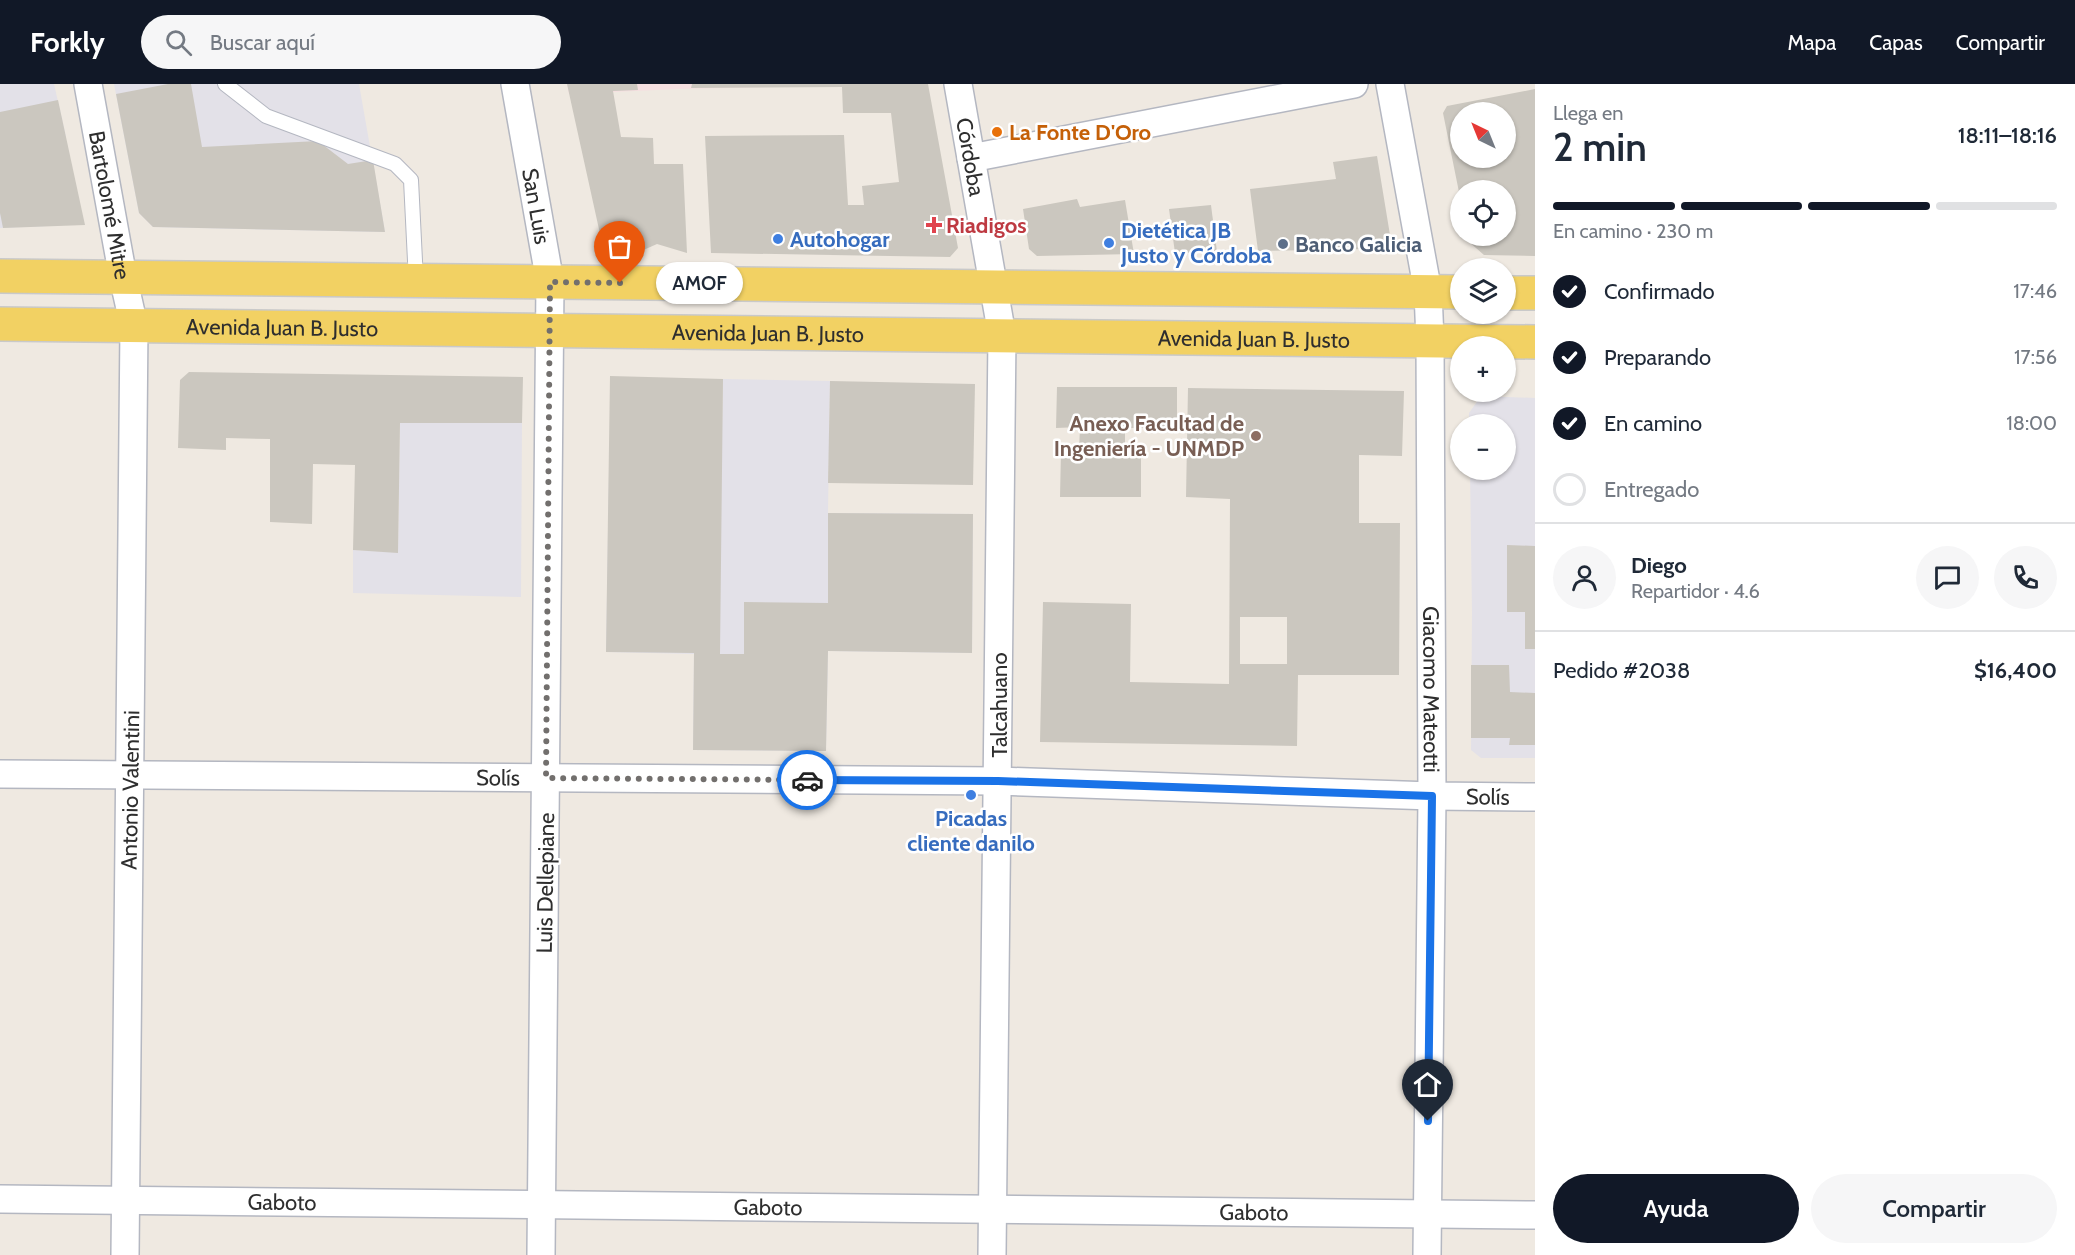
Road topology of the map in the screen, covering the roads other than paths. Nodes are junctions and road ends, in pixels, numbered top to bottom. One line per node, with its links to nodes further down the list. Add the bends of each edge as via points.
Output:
1 (225, 84): 10 (lane, via 266,116 395,164 411,180)
2 (515, 84): 11 (street, San Luis)
3 (958, 84): 7 (street, Córdoba)
4 (1354, 84): 7 (street)
5 (1390, 84): 13 (street, Giacomo Mateotti)
6 (92, 85): 9 (street, Bartolomé Mitre)
7 (971, 158): 12 (street, Córdoba)
8 (0, 276): 9 (main road)
9 (123, 277): 10 (main road); 18 (street, Bartolomé Mitre)
10 (416, 280): 11 (main road)
11 (550, 282): 12 (main road); 19 (street, San Luis)
12 (995, 287): 13 (main road); 20 (street, Córdoba)
13 (1428, 292): 14 (main road); 21 (street, Giacomo Mateotti)
14 (1450, 292)
15 (1516, 293): 16 (main road)
16 (1535, 293)
17 (0, 324): 18 (main road, Avenida Juan B. Justo)
18 (134, 326): 19 (main road, Avenida Juan B. Justo); 24 (street, Antonio Valentini)
19 (549, 330): 20 (main road, Avenida Juan B. Justo); 25 (street, Luis Dellepiane)
20 (1002, 335): 21 (main road, Avenida Juan B. Justo); 26 (street, Talcahuano)
21 (1430, 340): 22 (main road, Avenida Juan B. Justo); 27 (street, Giacomo Mateotti)
22 (1535, 342)
23 (0, 774): 24 (street, Solís)
24 (130, 775): 25 (street, Solís); 30 (street, Antonio Valentini)
25 (546, 778): 26 (street, Solís); 31 (street, Luis Dellepiane)
26 (998, 781): 27 (street, Solís); 32 (street, Talcahuano)
27 (1432, 796): 28 (street, Solís); 33 (street, Giacomo Mateotti)
28 (1535, 797)
29 (0, 1199): 30 (street, Gaboto)
30 (126, 1201): 31 (street, Gaboto); 35 (street, Antonio Valentini)
31 (541, 1205): 32 (street, Gaboto); 36 (street, Luis Dellepiane)
32 (993, 1210): 33 (street, Gaboto); 37 (street, Talcahuano)
33 (1428, 1214): 34 (street, Gaboto); 38 (street, Giacomo Mateotti)
34 (1535, 1215)
35 (125, 1255)
36 (541, 1255)
37 (992, 1255)
38 (1427, 1255)

